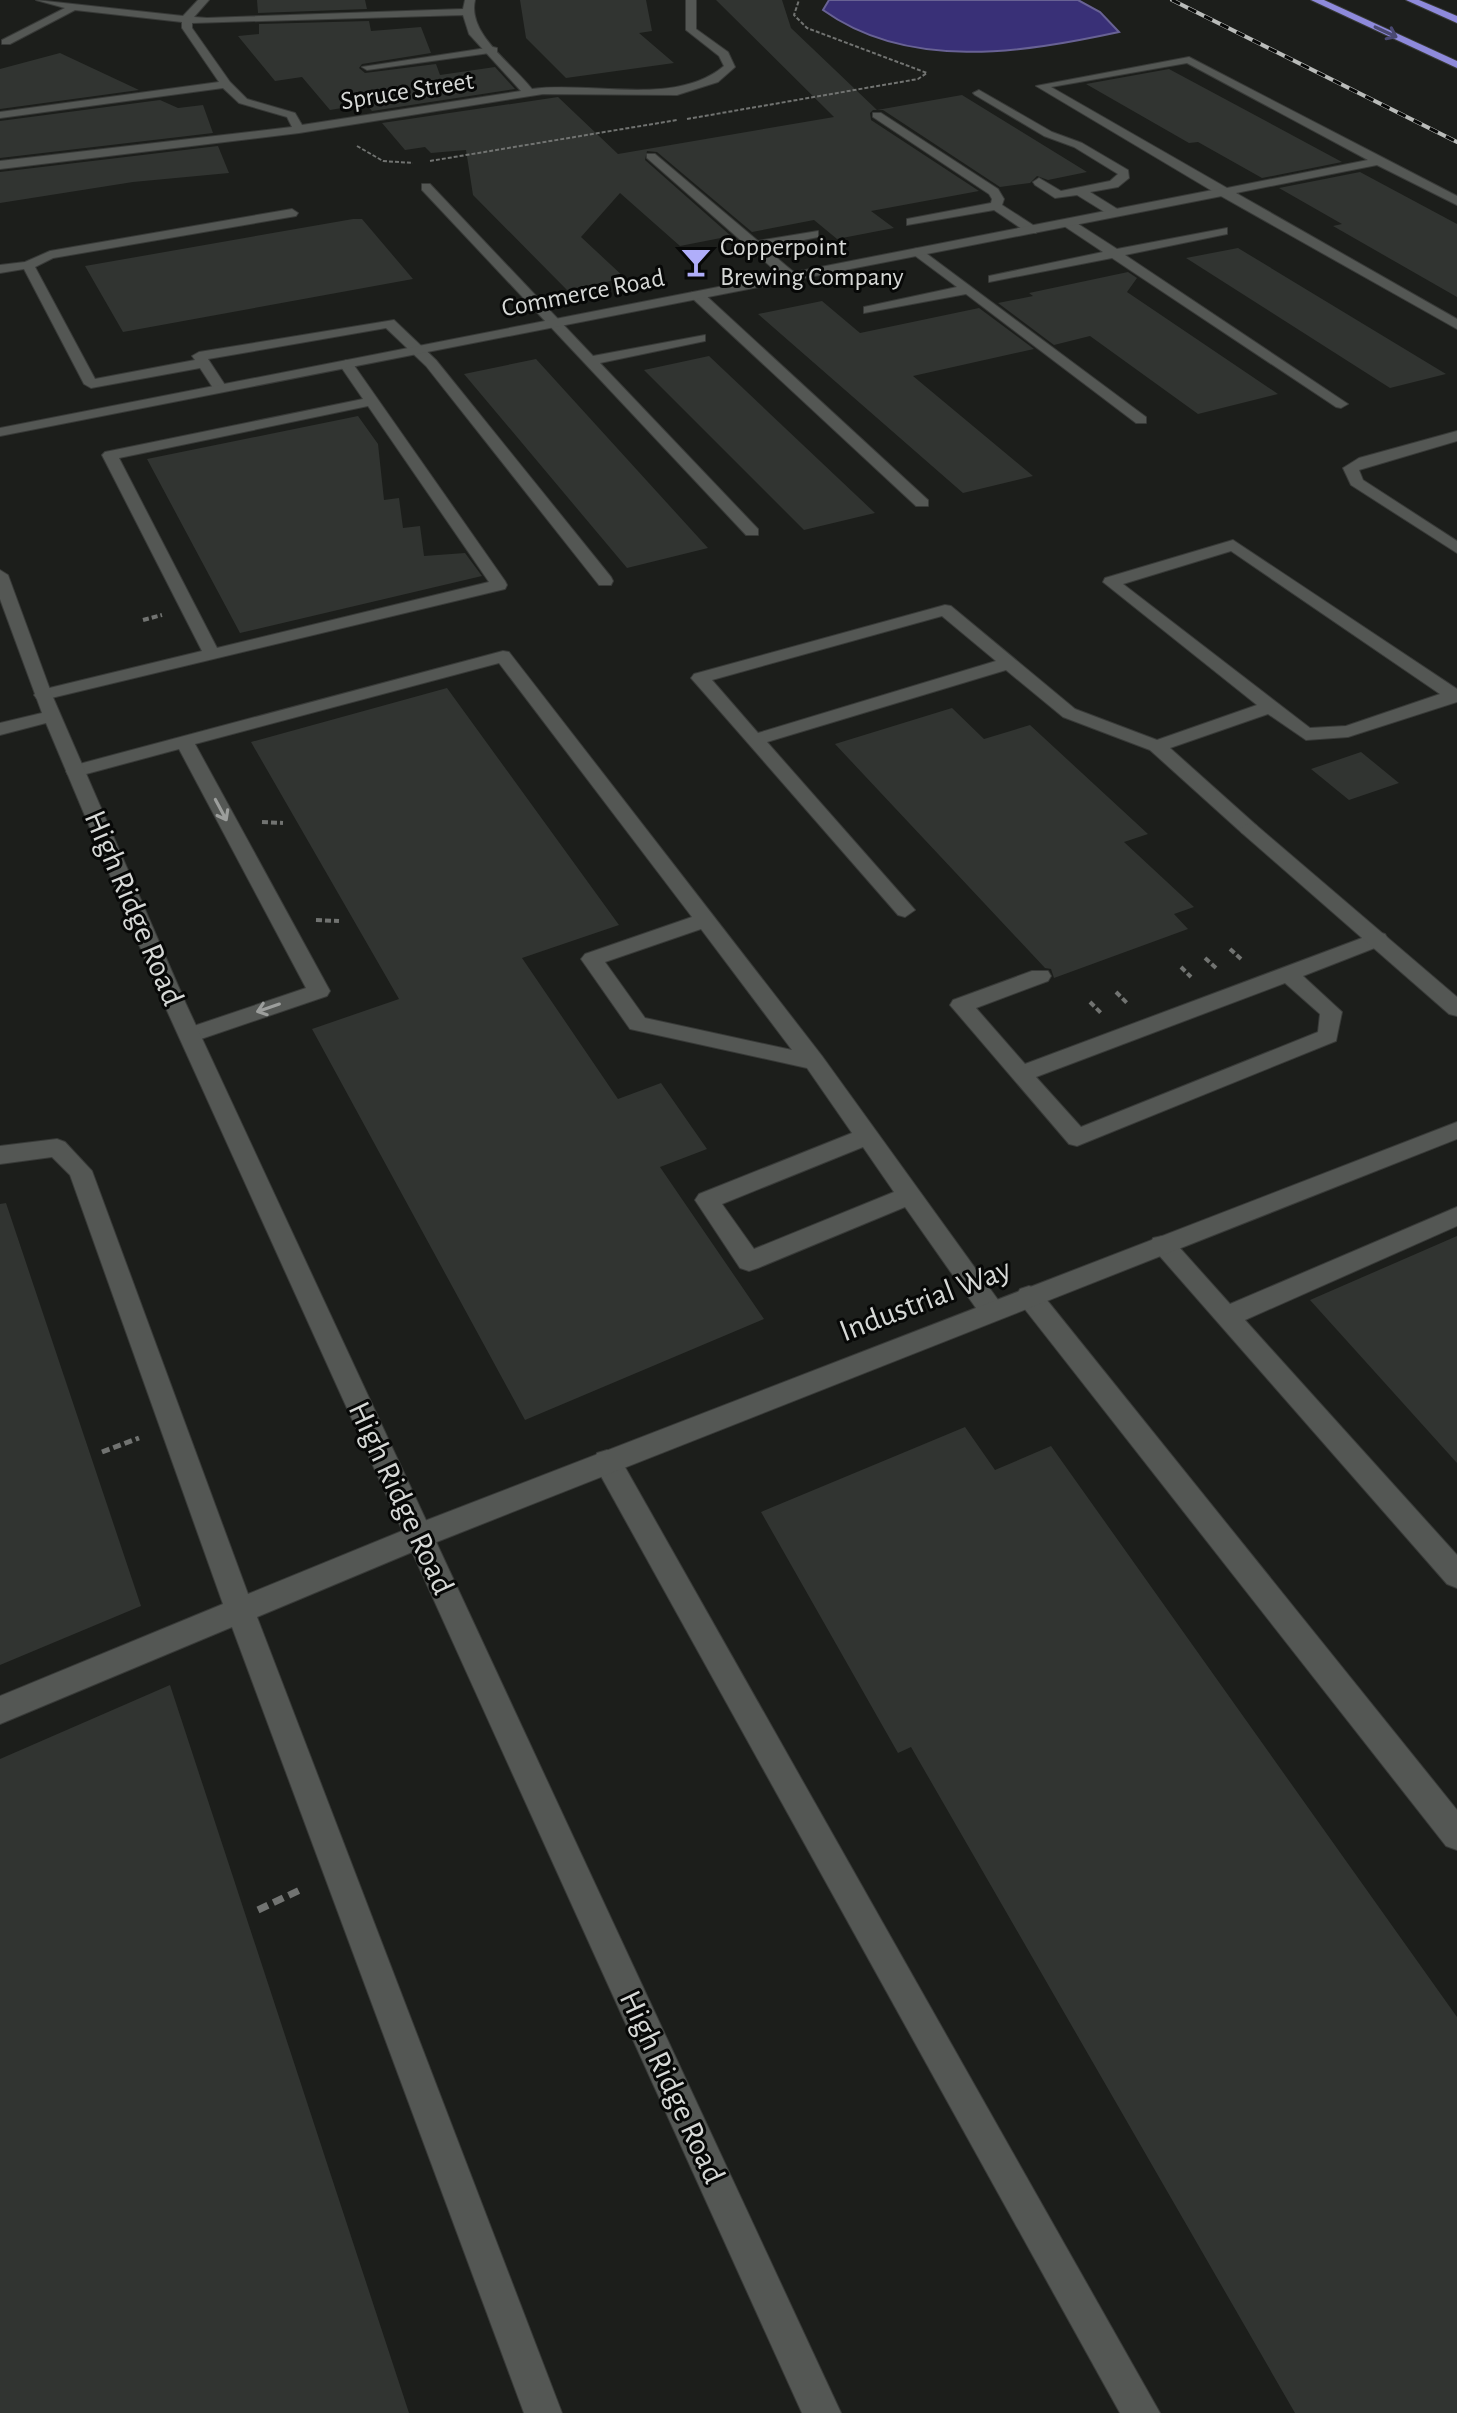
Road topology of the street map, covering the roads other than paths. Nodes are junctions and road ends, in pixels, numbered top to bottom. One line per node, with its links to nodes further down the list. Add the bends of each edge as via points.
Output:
1 (41, 0): 7 (street)
2 (204, 0): 9 (street)
3 (470, 0): 8 (street)
4 (691, 0): 16 (street, Spruce Street, via 691,30 724,54 730,67 719,80 657,93)
5 (1316, 0): 13 (highway, one-way to 13)
6 (1411, 0): 10 (highway)
7 (72, 8): 9 (street); 11 (street)
8 (467, 12): 9 (street, via 286,20); 12 (street, via 473,32)
9 (187, 18): 15 (street, via 187,28)
10 (1457, 20)
11 (6, 42)
12 (493, 50): 14 (street); 16 (street)
13 (1457, 65)
14 (367, 67)
15 (223, 80): 18 (street); 22 (street, via 243,101 291,115)
16 (528, 92): 22 (street, Spruce Street)
17 (979, 93): 28 (street, via 1124,173 1114,184)
18 (60, 102): 19 (street); 20 (street)
19 (0, 107)
20 (0, 115)
21 (877, 115): 31 (street, via 994,192)
22 (299, 130): 25 (street, Spruce Street)
23 (651, 156): 39 (street)
24 (1379, 161): 29 (street, Commerce Road); 29 (street, via 1189,60 1041,86); 30 (street)
25 (0, 165)
26 (1039, 182): 28 (street, via 1059,195)
27 (426, 187): 49 (street)
28 (1079, 191): 33 (street)
29 (1223, 192): 33 (street, Commerce Road); 50 (street)
30 (1457, 201)
31 (996, 206): 34 (street); 36 (street)
32 (292, 213): 42 (street, via 50,255)
33 (1115, 213): 35 (street, Commerce Road)
34 (911, 222)
35 (1068, 223): 36 (street, Commerce Road); 41 (street)
36 (1032, 230): 40 (street, Commerce Road)
37 (1223, 231): 41 (street)
38 (814, 234): 39 (street)
39 (754, 246): 44 (street)
40 (919, 252): 44 (street, Commerce Road); 46 (street)
41 (1114, 254): 45 (street); 58 (street)
42 (28, 265): 43 (street); 54 (street, via 91,384)
43 (0, 269)
44 (791, 277): 47 (street, Commerce Road)
45 (994, 279)
46 (969, 289): 48 (street); 59 (street)
47 (697, 295): 49 (street, Commerce Road); 62 (street)
48 (869, 310)
49 (552, 323): 52 (street, Commerce Road); 53 (street)
50 (1457, 325)
51 (700, 338): 53 (street)
52 (416, 350): 54 (street, via 389,323 199,356); 55 (street, Commerce Road); 66 (street)
53 (588, 361): 63 (street)
54 (204, 363): 56 (street)
55 (346, 364): 56 (street, Commerce Road); 57 (street)
56 (220, 388): 60 (street, Commerce Road)
57 (372, 401): 67 (street, via 110,455); 67 (street, via 499,585)
58 (1341, 404)
59 (1141, 420)
60 (0, 432)
61 (1457, 436): 64 (street, via 1351,468 1356,482)
62 (922, 503)
63 (752, 532)
64 (1457, 548)
65 (0, 575): 69 (street, High Ridge Road)
66 (605, 581)
67 (212, 654): 69 (street)
68 (1009, 663): 74 (street); 74 (street, via 945,610 700,678); 76 (street, via 1069,713)
69 (43, 695): 72 (street, High Ridge Road)
70 (1455, 696): 71 (street, via 1348,731 1306,734); 71 (street, via 1233,545 1111,582)
71 (1270, 707): 76 (street)
72 (52, 716): 73 (street); 77 (street, High Ridge Road)
73 (0, 729)
74 (754, 740): 78 (street)
75 (184, 741): 77 (street); 79 (street, via 503,656); 84 (street, one-way to 84, via 319,991)
76 (1157, 746): 80 (street)
77 (75, 771): 84 (street, High Ridge Road)
78 (905, 910)
79 (706, 920): 85 (street); 85 (street, via 592,959 638,1024)
80 (1378, 939): 81 (street); 83 (street)
81 (1288, 974): 86 (street); 86 (street, via 1331,1012 1328,1036 1077,1138)
82 (1040, 976): 86 (street, via 961,1005)
83 (1457, 1009)
84 (190, 1035): 97 (street, High Ridge Road)
85 (814, 1062): 88 (street)
86 (1021, 1074)
87 (1457, 1130): 92 (street, Industrial Way)
88 (868, 1136): 90 (street); 90 (street, via 707,1200 749,1261)
89 (0, 1155): 99 (street, via 57,1148 80,1171)
90 (910, 1195): 94 (street)
91 (1457, 1216): 95 (street)
92 (1162, 1245): 93 (street, Industrial Way); 95 (street)
93 (1029, 1296): 94 (street, Industrial Way); 101 (street)
94 (992, 1311): 96 (street, Industrial Way)
95 (1227, 1317): 98 (street)
96 (607, 1461): 97 (street, Industrial Way); 104 (street)
97 (419, 1536): 99 (street, Industrial Way); 103 (street, High Ridge Road)
98 (1457, 1575)
99 (240, 1609): 100 (street, Industrial Way); 102 (street)
100 (0, 1710)
101 (1457, 1835)
102 (543, 2413)
103 (822, 2413)
104 (1141, 2413)

